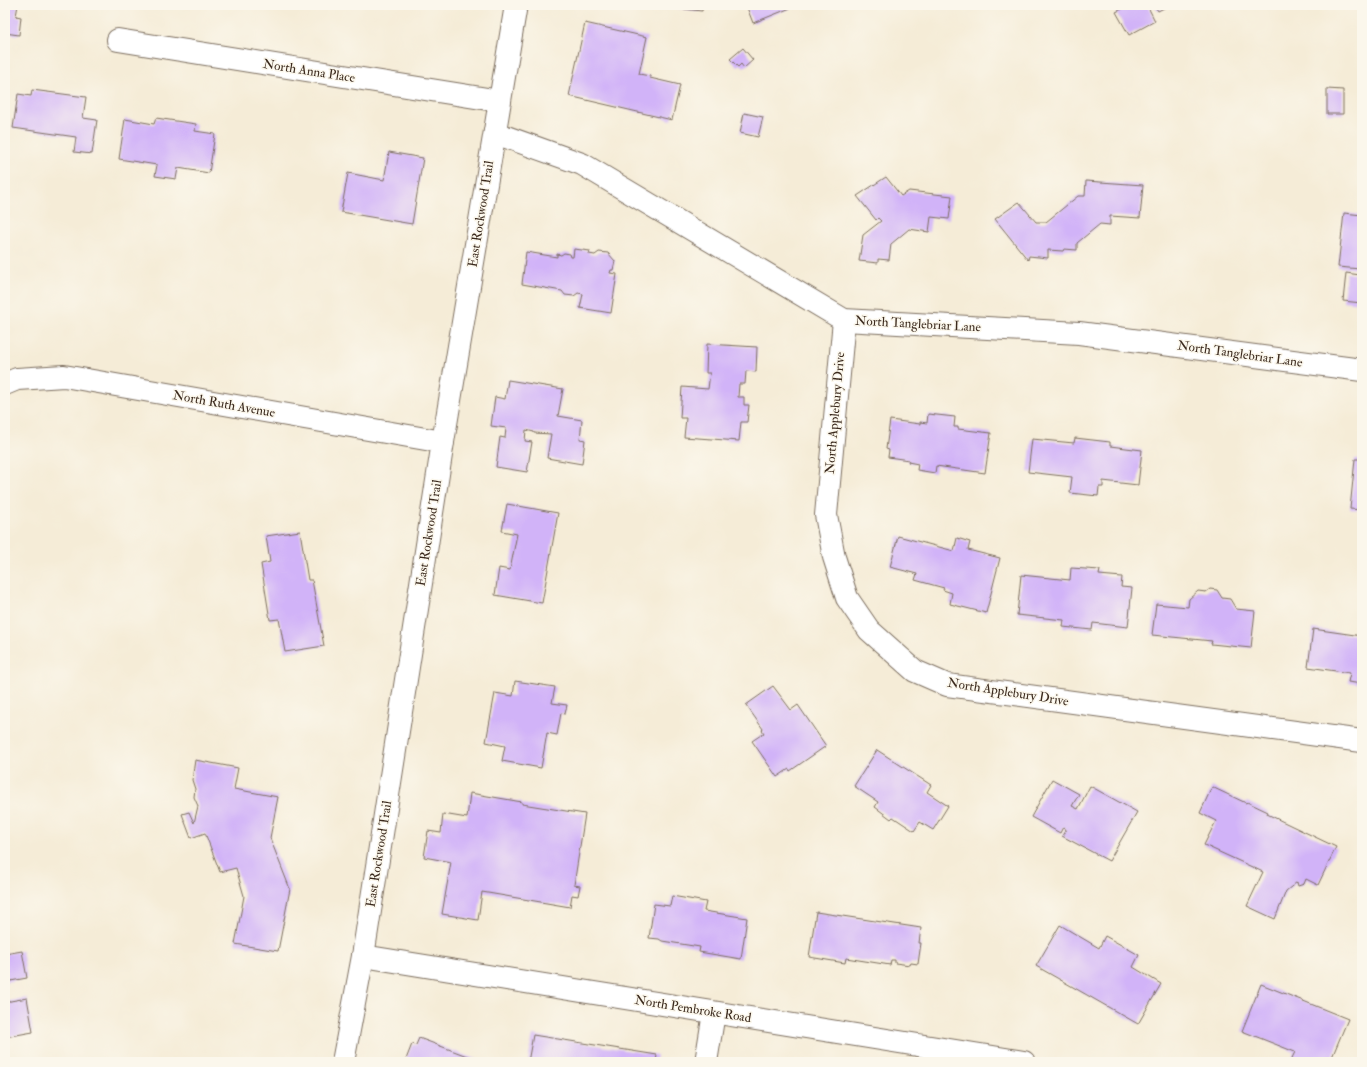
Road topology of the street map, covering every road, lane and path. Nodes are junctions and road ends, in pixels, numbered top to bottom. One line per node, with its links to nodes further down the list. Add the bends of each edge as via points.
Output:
1 (516, 5): 3 (street, East Rockwood Trail)
2 (118, 40): 3 (street, North Anna Place)
3 (500, 101): 4 (street, East Rockwood Trail)
4 (495, 133): 5 (street, North Tanglebriar Lane, via 582,164); 8 (street, East Rockwood Trail)
5 (844, 320): 6 (street, North Tanglebriar Lane, via 1079,333); 9 (street, North Applebury Drive, via 826,514 834,557 847,598 869,630 915,671 947,685)
6 (1362, 370)
7 (5, 384): 8 (street, North Ruth Avenue, via 17,379 64,376)
8 (443, 442): 10 (street, East Rockwood Trail)
9 (1362, 741)
10 (363, 956): 11 (street, North Pembroke Road); 12 (street, East Rockwood Trail)
11 (714, 1012): 13 (street); 14 (street, North Pembroke Road)
12 (343, 1062)
13 (706, 1062)
14 (1024, 1062)

